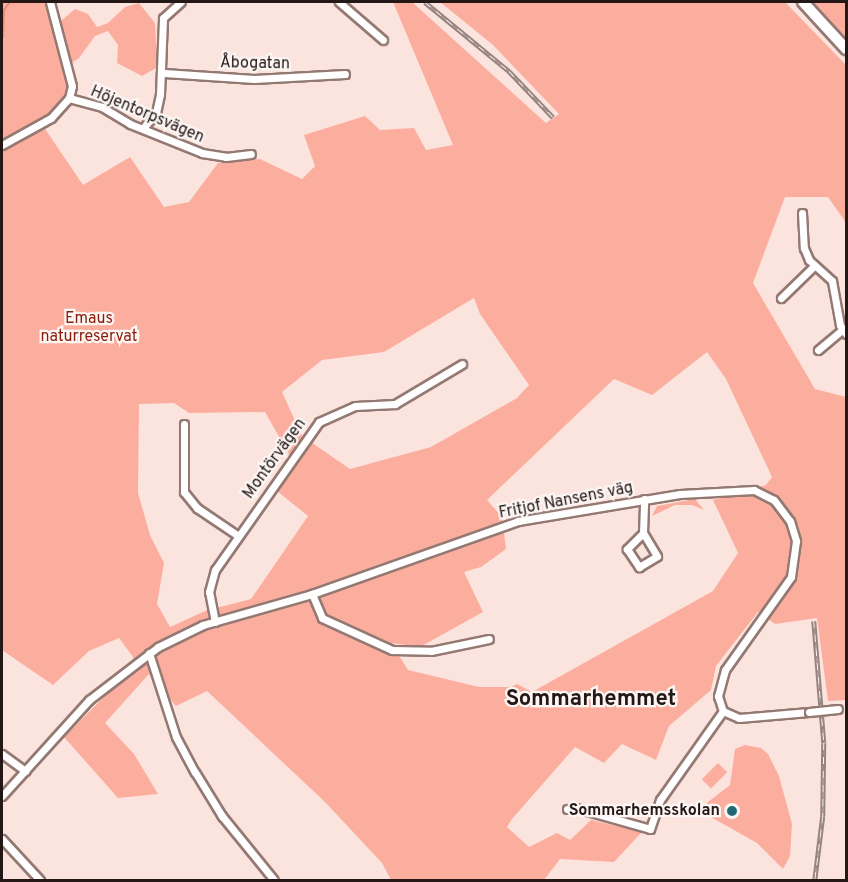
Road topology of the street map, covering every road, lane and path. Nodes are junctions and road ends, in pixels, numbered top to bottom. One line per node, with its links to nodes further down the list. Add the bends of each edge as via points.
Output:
1 (50, 2): 9 (street, via 72,86)
2 (181, 2): 7 (street, via 163,18)
3 (339, 2): 5 (street)
4 (803, 2): 6 (street)
5 (383, 40)
6 (846, 49)
7 (164, 73): 8 (street, Åbogatan, via 254,79); 10 (street, via 156,113)
8 (345, 74)
9 (69, 98): 10 (street, Höjentorpsvägen, via 102,107); 11 (street, via 51,118)
10 (143, 128): 12 (street, Höjentorpsvägen, via 202,153 226,157)
11 (2, 145)
12 (251, 154)
13 (802, 213): 14 (street, via 804,248)
14 (814, 265): 15 (street); 16 (street, via 832,281)
15 (781, 298)
16 (844, 332): 17 (street)
17 (818, 350)
18 (462, 364): 22 (street, Montörvägen, via 395,404 355,406 326,416)
19 (184, 424): 22 (street, via 184,492 196,508)
20 (644, 499): 21 (street); 23 (street, Fritjof Nansens väg, via 518,520); 28 (street, Fritjof Nansens väg, via 735,488 754,490 774,500 793,528 796,560 791,577 725,670 718,696)
21 (643, 533): 21 (street, via 627,549 639,567 657,555)
22 (237, 535): 24 (street, Montörvägen, via 215,570 209,592)
23 (312, 594): 24 (street, Fritjof Nansens väg); 25 (street, via 322,618 392,650 431,651)
24 (215, 622): 26 (street, Fritjof Nansens väg)
25 (489, 639)
26 (149, 653): 30 (street, Fritjof Nansens väg, via 89,700); 35 (street, via 176,736 195,772 222,816)
27 (842, 709): 28 (street, bridge, via 745,718)
28 (723, 711): 32 (street, via 660,800 650,829 576,808)
29 (2, 754): 30 (street)
30 (25, 771): 31 (street, Fritjof Nansens väg)
31 (2, 796)
32 (567, 809)
33 (2, 839): 34 (street)
34 (40, 880)
35 (274, 880)

